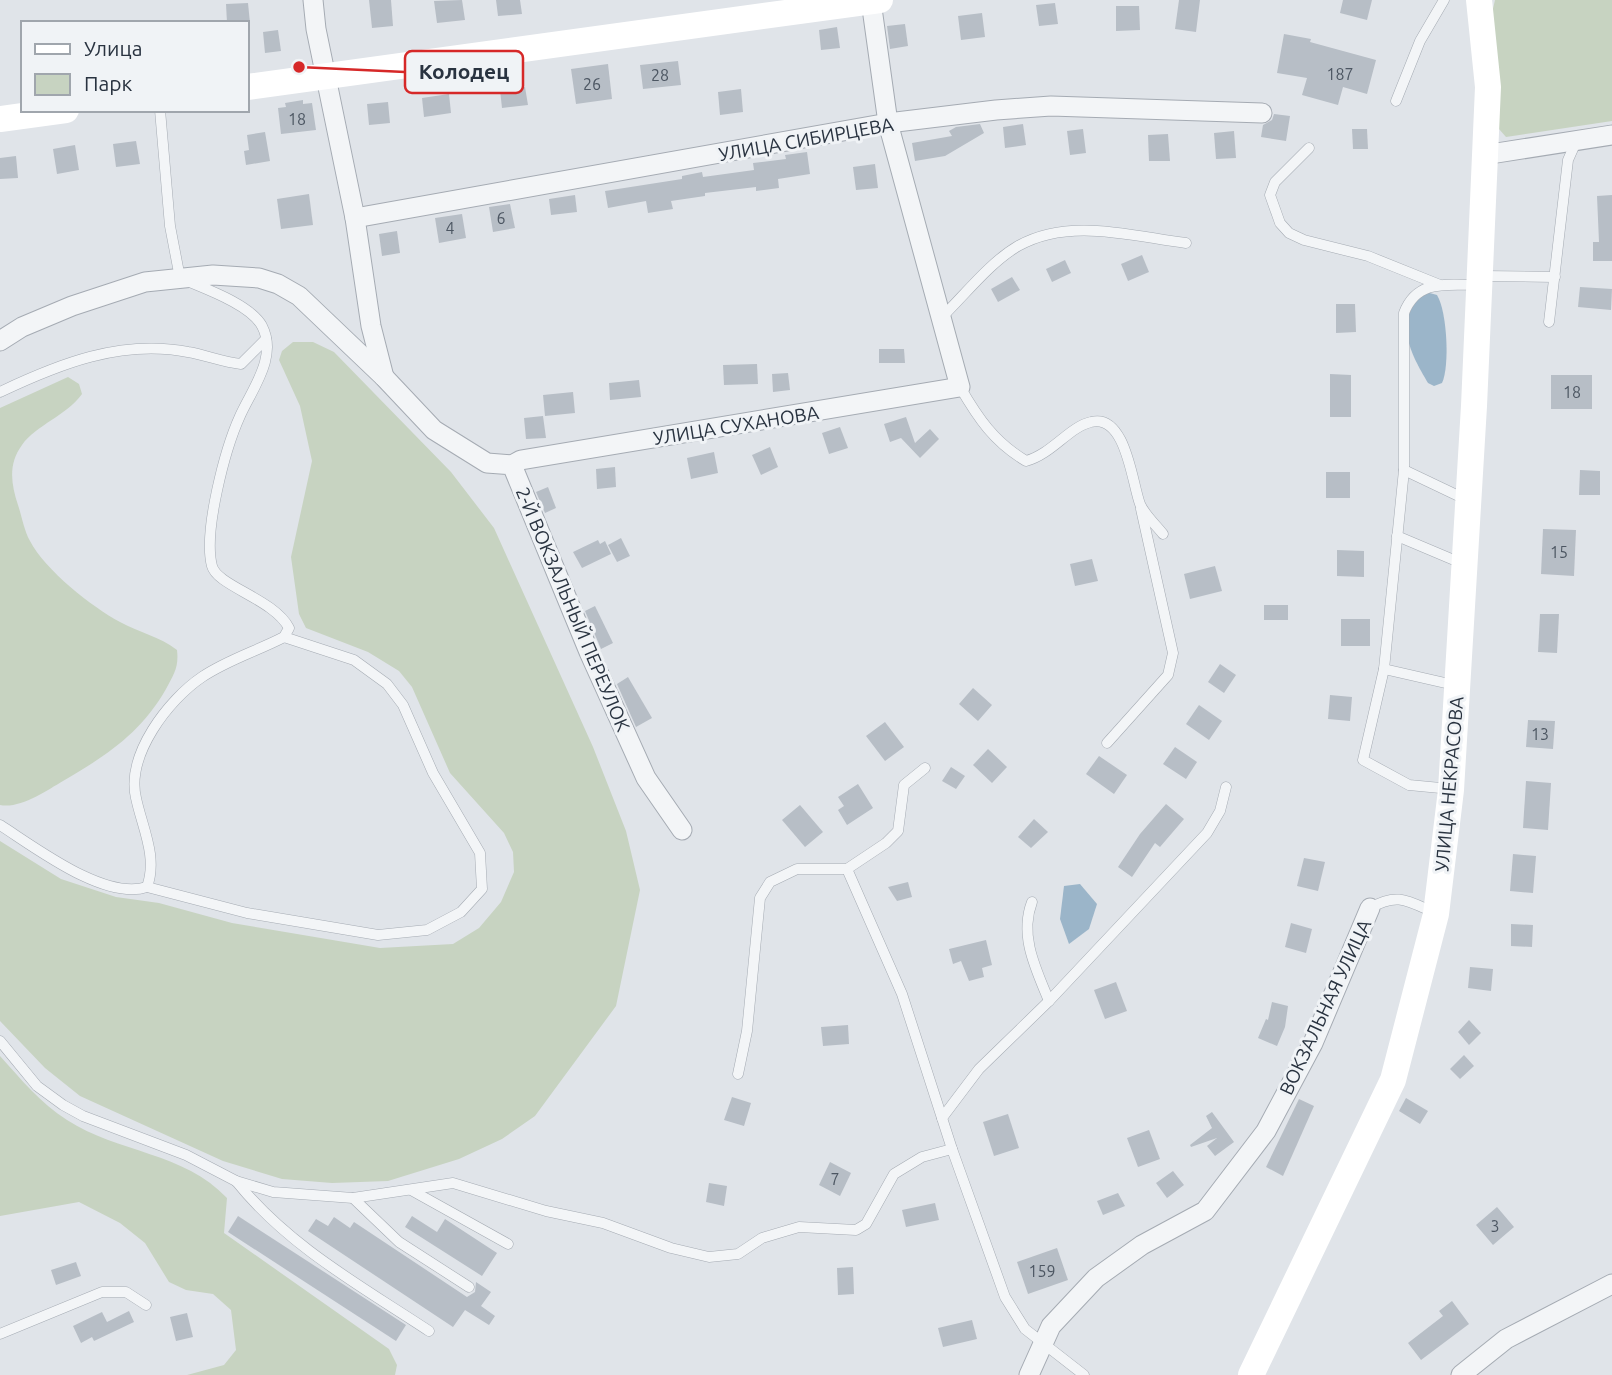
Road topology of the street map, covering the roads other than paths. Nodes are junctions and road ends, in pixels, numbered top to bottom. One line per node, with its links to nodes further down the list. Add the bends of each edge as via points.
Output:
1 (313, 0): 6 (street)
2 (871, 0): 3 (main road); 6 (main road); 13 (street)
3 (880, 0)
4 (1444, 0): 8 (lane, via 1420,41)
5 (1479, 0): 17 (main road, УЛИЦА НЕКРАСОВА, via 1488,64)
6 (325, 76): 7 (main road); 18 (street)
7 (248, 87)
8 (1396, 101)
9 (51, 112): 12 (main road)
10 (160, 112): 21 (lane, via 170,226)
11 (1262, 113): 13 (street, УЛИЦА СИБИРЦЕВА, via 1051,106)
12 (0, 119)
13 (888, 123): 18 (street, УЛИЦА СИБИРЦЕВА); 24 (street)
14 (1612, 135): 15 (street)
15 (1576, 142): 17 (street); 20 (lane, via 1568,160)
16 (1309, 148): 23 (lane, via 1275,182 1270,195 1280,223 1289,233 1368,256)
17 (1484, 155): 22 (main road, УЛИЦА НЕКРАСОВА)
18 (355, 218): 28 (street)
19 (1186, 243): 24 (lane, via 1083,230 1051,232 1002,258)
20 (1555, 277): 22 (lane); 25 (lane)
21 (180, 278): 26 (street, 2-Й ВОКЗАЛЬНЫЙ ПЕРЕУЛОК, via 112,291); 27 (lane, via 253,315); 28 (street, 2-Й ВОКЗАЛЬНЫЙ ПЕРЕУЛОК, via 240,275 278,284 299,296)
22 (1479, 281): 23 (lane); 33 (main road, УЛИЦА НЕКРАСОВА)
23 (1440, 285): 32 (lane, via 1415,293 1404,313)
24 (939, 320): 29 (street)
25 (1549, 322)
26 (3, 333)
27 (266, 338): 30 (lane, via 241,364 188,351 125,350 90,355); 38 (lane, via 266,358 222,469 209,550 213,570 226,582 284,619 289,628)
28 (383, 377): 31 (street, 2-Й ВОКЗАЛЬНЫЙ ПЕРЕУЛОК, via 434,430 457,446 487,463)
29 (960, 387): 31 (street, УЛИЦА СУХАНОВА); 34 (lane, via 985,429 1026,461 1040,457 1090,422 1103,421 1116,431 1133,471)
30 (0, 392)
31 (512, 465): 46 (street, 2-Й ВОКЗАЛЬНЫЙ ПЕРЕУЛОК, via 646,778)
32 (1404, 470): 33 (lane); 36 (lane)
33 (1469, 501): 37 (main road, УЛИЦА НЕКРАСОВА)
34 (1140, 505): 35 (lane); 41 (lane, via 1173,653 1168,675)
35 (1163, 534)
36 (1397, 536): 37 (lane); 39 (lane)
37 (1466, 565): 40 (main road, УЛИЦА НЕКРАСОВА)
38 (284, 637): 48 (lane, via 195,682 150,737 134,776 152,865); 48 (lane, via 354,660 387,684 403,705 433,773 480,853 482,889 461,912 427,930 378,935 247,914)
39 (1384, 669): 40 (lane); 44 (lane, via 1363,760 1409,785)
40 (1458, 686): 44 (main road, УЛИЦА НЕКРАСОВА)
41 (1107, 743)
42 (925, 768): 47 (lane, via 904,785 898,831)
43 (1226, 787): 52 (lane, via 1220,811 1207,833)
44 (1451, 790): 51 (main road, УЛИЦА НЕКРАСОВА)
45 (0, 825): 48 (lane, via 97,882 133,892)
46 (682, 830)
47 (847, 869): 54 (lane, via 797,869 770,882 760,898 747,1031); 55 (lane, via 902,994)
48 (147, 887)
49 (1032, 902): 52 (lane, via 1027,915 1031,957)
50 (1370, 908): 51 (lane, via 1386,899 1404,899); 66 (street, ВОКЗАЛЬНАЯ УЛИЦА, via 1313,1042 1266,1131 1205,1211 1142,1245 1096,1278 1051,1326)
51 (1436, 914): 70 (main road, УЛИЦА НЕКРАСОВА, via 1389,1090)
52 (1049, 1001): 55 (lane, via 979,1069)
53 (0, 1041): 57 (lane, via 37,1086 73,1110 171,1148)
54 (738, 1074)
55 (942, 1118): 56 (lane)
56 (952, 1149): 58 (lane, via 922,1157 894,1174 866,1224 856,1230 799,1227 762,1238 738,1254 709,1257 453,1183); 66 (lane, via 1005,1297 1024,1329)
57 (236, 1181): 59 (lane, via 273,1192); 64 (lane, via 295,1242)
58 (411, 1190): 59 (lane); 60 (lane)
59 (353, 1198): 62 (lane, via 399,1241)
60 (508, 1244)
61 (1612, 1284): 67 (street, via 1506,1339)
62 (469, 1287)
63 (146, 1305): 65 (lane, via 126,1292 102,1292)
64 (429, 1331)
65 (0, 1334)
66 (1044, 1345): 68 (street, ВОКЗАЛЬНАЯ УЛИЦА); 69 (lane)
67 (1465, 1374)
68 (1029, 1375)
69 (1084, 1375)
70 (1251, 1375)

